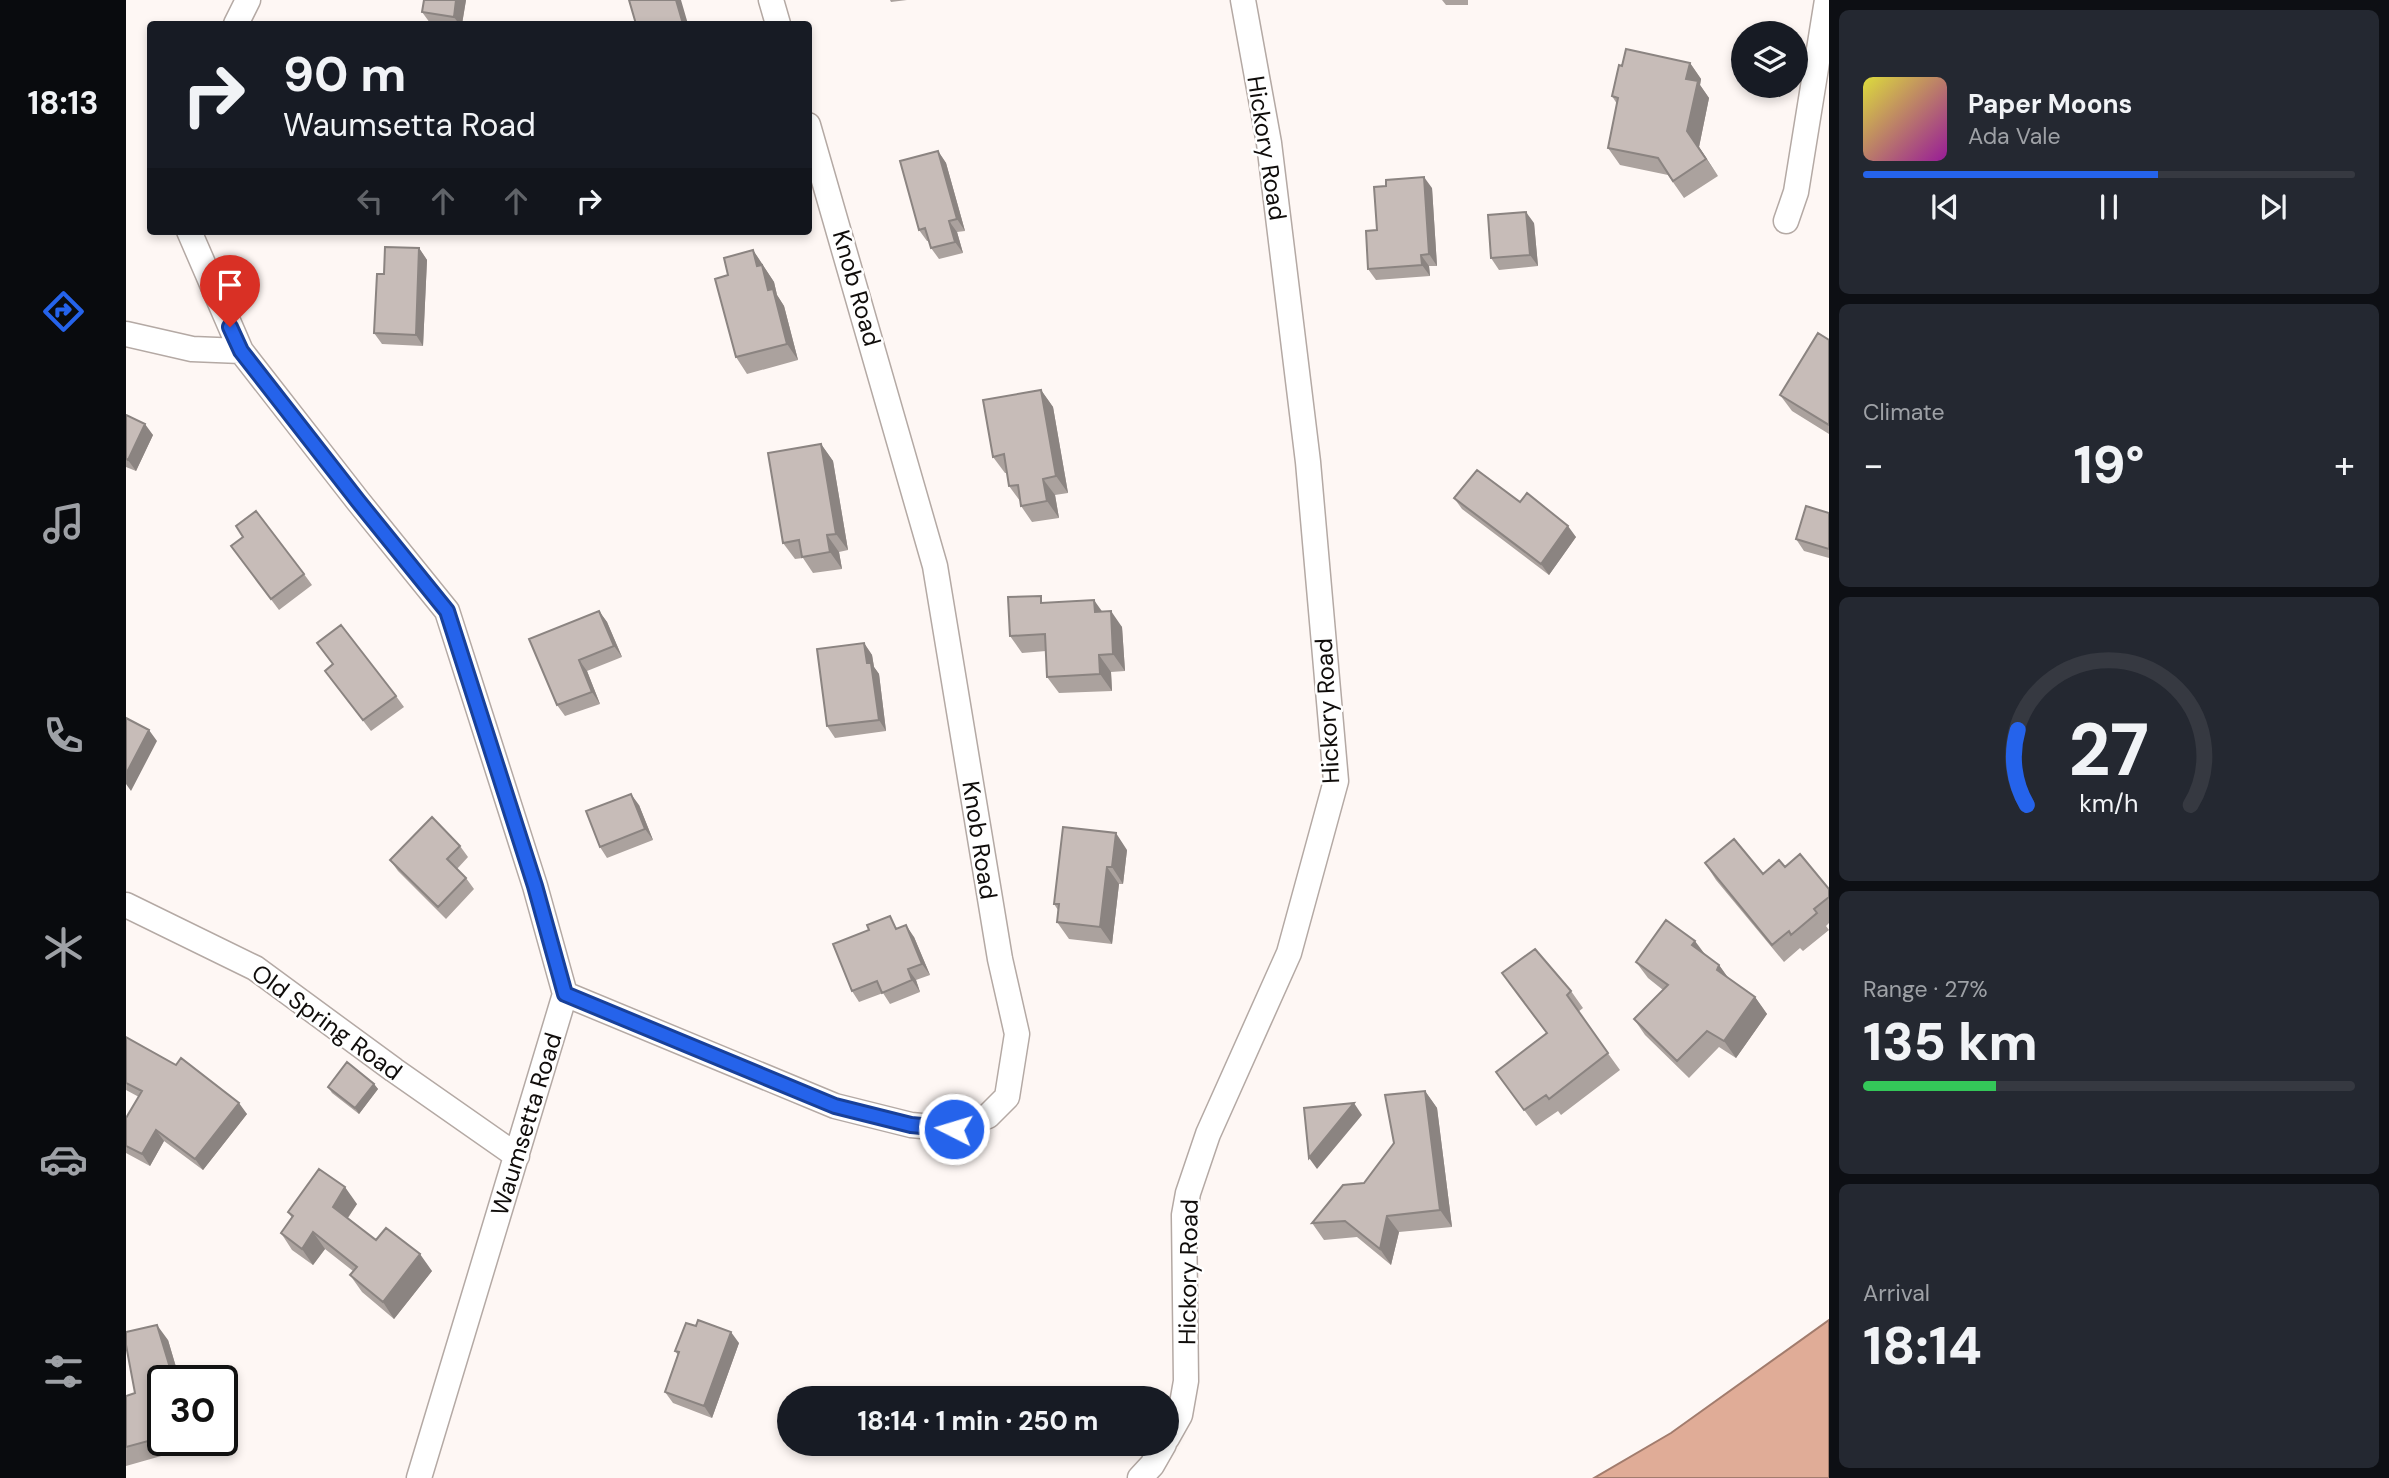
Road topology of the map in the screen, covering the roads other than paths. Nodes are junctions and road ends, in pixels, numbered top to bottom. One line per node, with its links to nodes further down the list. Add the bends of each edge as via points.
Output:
1 (248, 0): 5 (street)
2 (771, 0): 6 (street)
3 (1243, 0): 15 (street, Hickory Road, via 1269,143 1308,462 1336,782 1289,953 1208,1134 1188,1193 1184,1216 1186,1381)
4 (1827, 0): 8 (street, via 1796,192)
5 (238, 21)
6 (777, 21)
7 (812, 139): 13 (street, Knob Road, via 935,566 1000,959 1017,1034 1007,1097 988,1116 954,1129 911,1125 835,1106)
8 (1786, 221)
9 (191, 235): 11 (street)
10 (126, 334): 11 (street, via 192,349)
11 (241, 351): 13 (street, via 447,611)
12 (126, 905): 14 (street, Old Spring Road, via 254,968)
13 (565, 994): 14 (street, Waumsetta Road)
14 (517, 1156): 17 (street, Waumsetta Road)
15 (1179, 1417)
16 (1157, 1456): 18 (street)
17 (419, 1478)
18 (1140, 1478)

